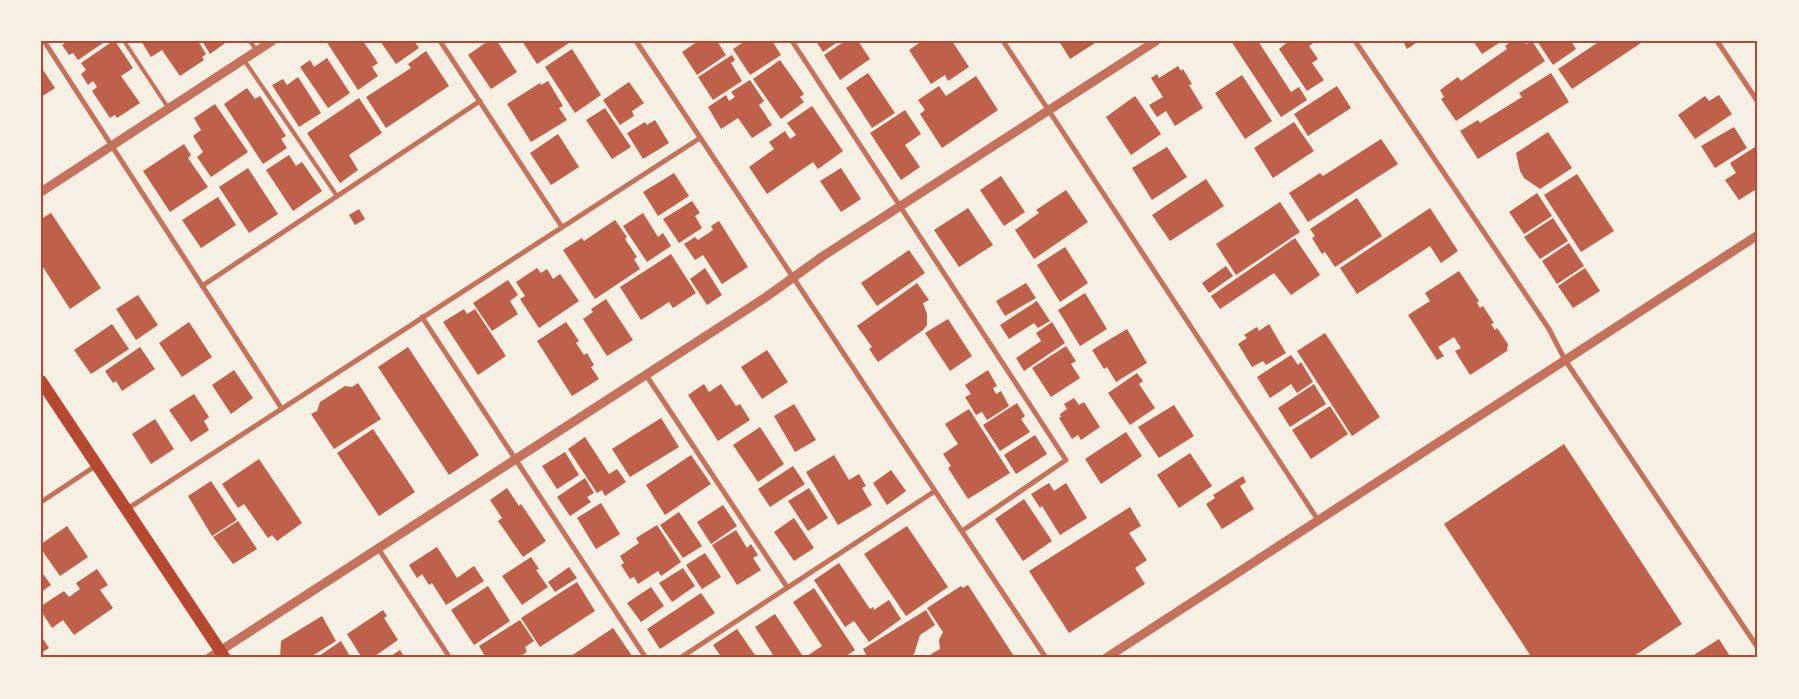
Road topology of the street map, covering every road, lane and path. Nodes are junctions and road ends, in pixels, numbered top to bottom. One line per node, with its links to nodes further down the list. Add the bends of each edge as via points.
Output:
1 (44, 41): 19 (street)
2 (124, 41): 16 (lane)
3 (250, 41): 12 (lane)
4 (272, 41): 12 (street)
5 (440, 41): 14 (street)
6 (636, 41): 18 (street)
7 (792, 41): 22 (street)
8 (1003, 41): 17 (street)
9 (1156, 41): 17 (street)
10 (1354, 41): 28 (street, via 1549,329)
11 (1717, 41): 15 (street)
12 (257, 51): 13 (street)
13 (244, 60): 16 (street); 21 (lane)
14 (480, 101): 21 (street); 23 (street)
15 (1758, 102)
16 (169, 108): 19 (street)
17 (1047, 110): 22 (street); 37 (street)
18 (700, 138): 23 (street); 25 (street)
19 (112, 146): 20 (street); 26 (street)
20 (41, 192)
21 (337, 196): 26 (street)
22 (900, 206): 25 (street); 38 (street, via 1066,460)
23 (562, 228): 27 (street)
24 (1758, 235): 28 (street)
25 (792, 276): 29 (street, via 766,297); 34 (street)
26 (202, 286): 31 (street)
27 (422, 318): 31 (street); 32 (street)
28 (1565, 360): 37 (street); 41 (street)
29 (646, 375): 32 (street); 40 (street)
30 (41, 380): 33 (main road)
31 (282, 409): 36 (street)
32 (516, 460): 39 (street); 45 (street)
33 (97, 465): 35 (street); 36 (main road)
34 (935, 491): 38 (street); 40 (street)
35 (41, 502)
36 (127, 509): 42 (main road)
37 (1318, 520): 48 (street)
38 (962, 531): 47 (street)
39 (378, 548): 42 (street); 44 (street)
40 (787, 587): 46 (street)
41 (1758, 648)
42 (222, 654): 43 (street)
43 (209, 658)
44 (450, 658)
45 (646, 658)
46 (680, 658)
47 (1046, 658)
48 (1106, 658)

